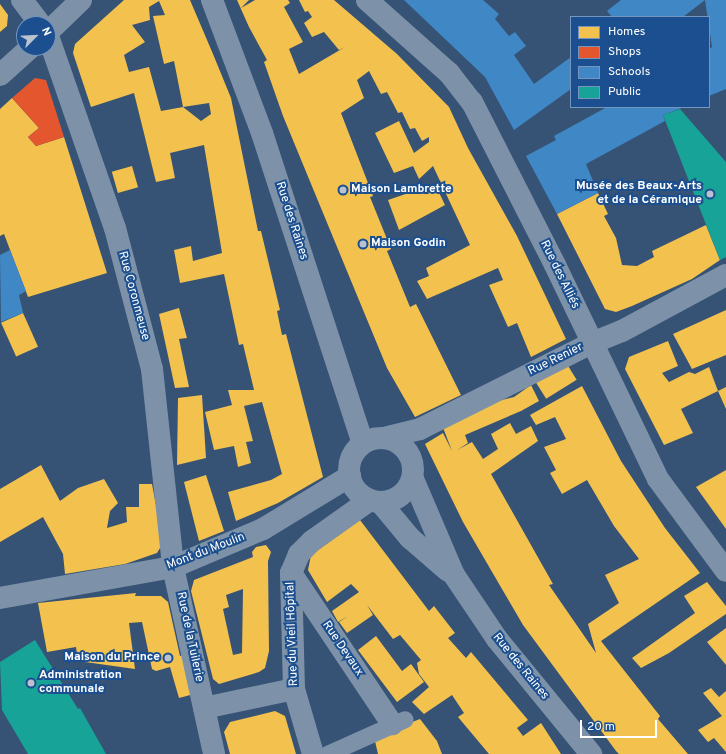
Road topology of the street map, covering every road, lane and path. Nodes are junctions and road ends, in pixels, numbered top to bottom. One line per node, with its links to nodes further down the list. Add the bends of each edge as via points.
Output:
1 (22, 0): 5 (street)
2 (81, 0): 6 (street)
3 (212, 0): 12 (street, Rue des Raines)
4 (367, 0): 11 (street, Rue des Alliés, via 449,73 472,102)
5 (34, 16)
6 (56, 24)
7 (21, 56): 9 (street)
8 (55, 56): 16 (street, Rue Coronmeuse, via 115,228 152,368)
9 (0, 74)
10 (726, 275): 11 (street, Rue Renier, via 622,331)
11 (592, 343): 12 (street, Rue Renier, via 420,429); 17 (street, Rue des Alliés, via 658,479)
12 (373, 441): 13 (street, via 350,460); 14 (street, via 394,440 410,455)
13 (350, 476): 15 (street, via 356,490); 16 (street, Mont du Moulin, via 263,529)
14 (413, 479): 15 (street, via 403,494 394,500); 19 (street, Rue des Raines, via 430,525)
15 (375, 501): 18 (street, Rue du Vieil Hôpital, via 312,541 299,554); 19 (street, Rue des Raines, via 410,538)
16 (174, 567): 20 (street, Mont du Moulin); 22 (street, Rue de la Tuilerie)
17 (726, 571)
18 (291, 573): 21 (street, Rue du Vieil Hôpital); 23 (street, Rue Devaux)
19 (454, 575): 27 (street, Rue des Raines, via 497,639)
20 (0, 598)
21 (294, 689): 22 (street); 25 (street, Rue du Vieil Hôpital)
22 (204, 708): 24 (street, Rue de la Tuilerie)
23 (399, 722): 26 (street, Rue Devaux)
24 (214, 754)
25 (313, 754)
26 (327, 754)
27 (591, 754)

